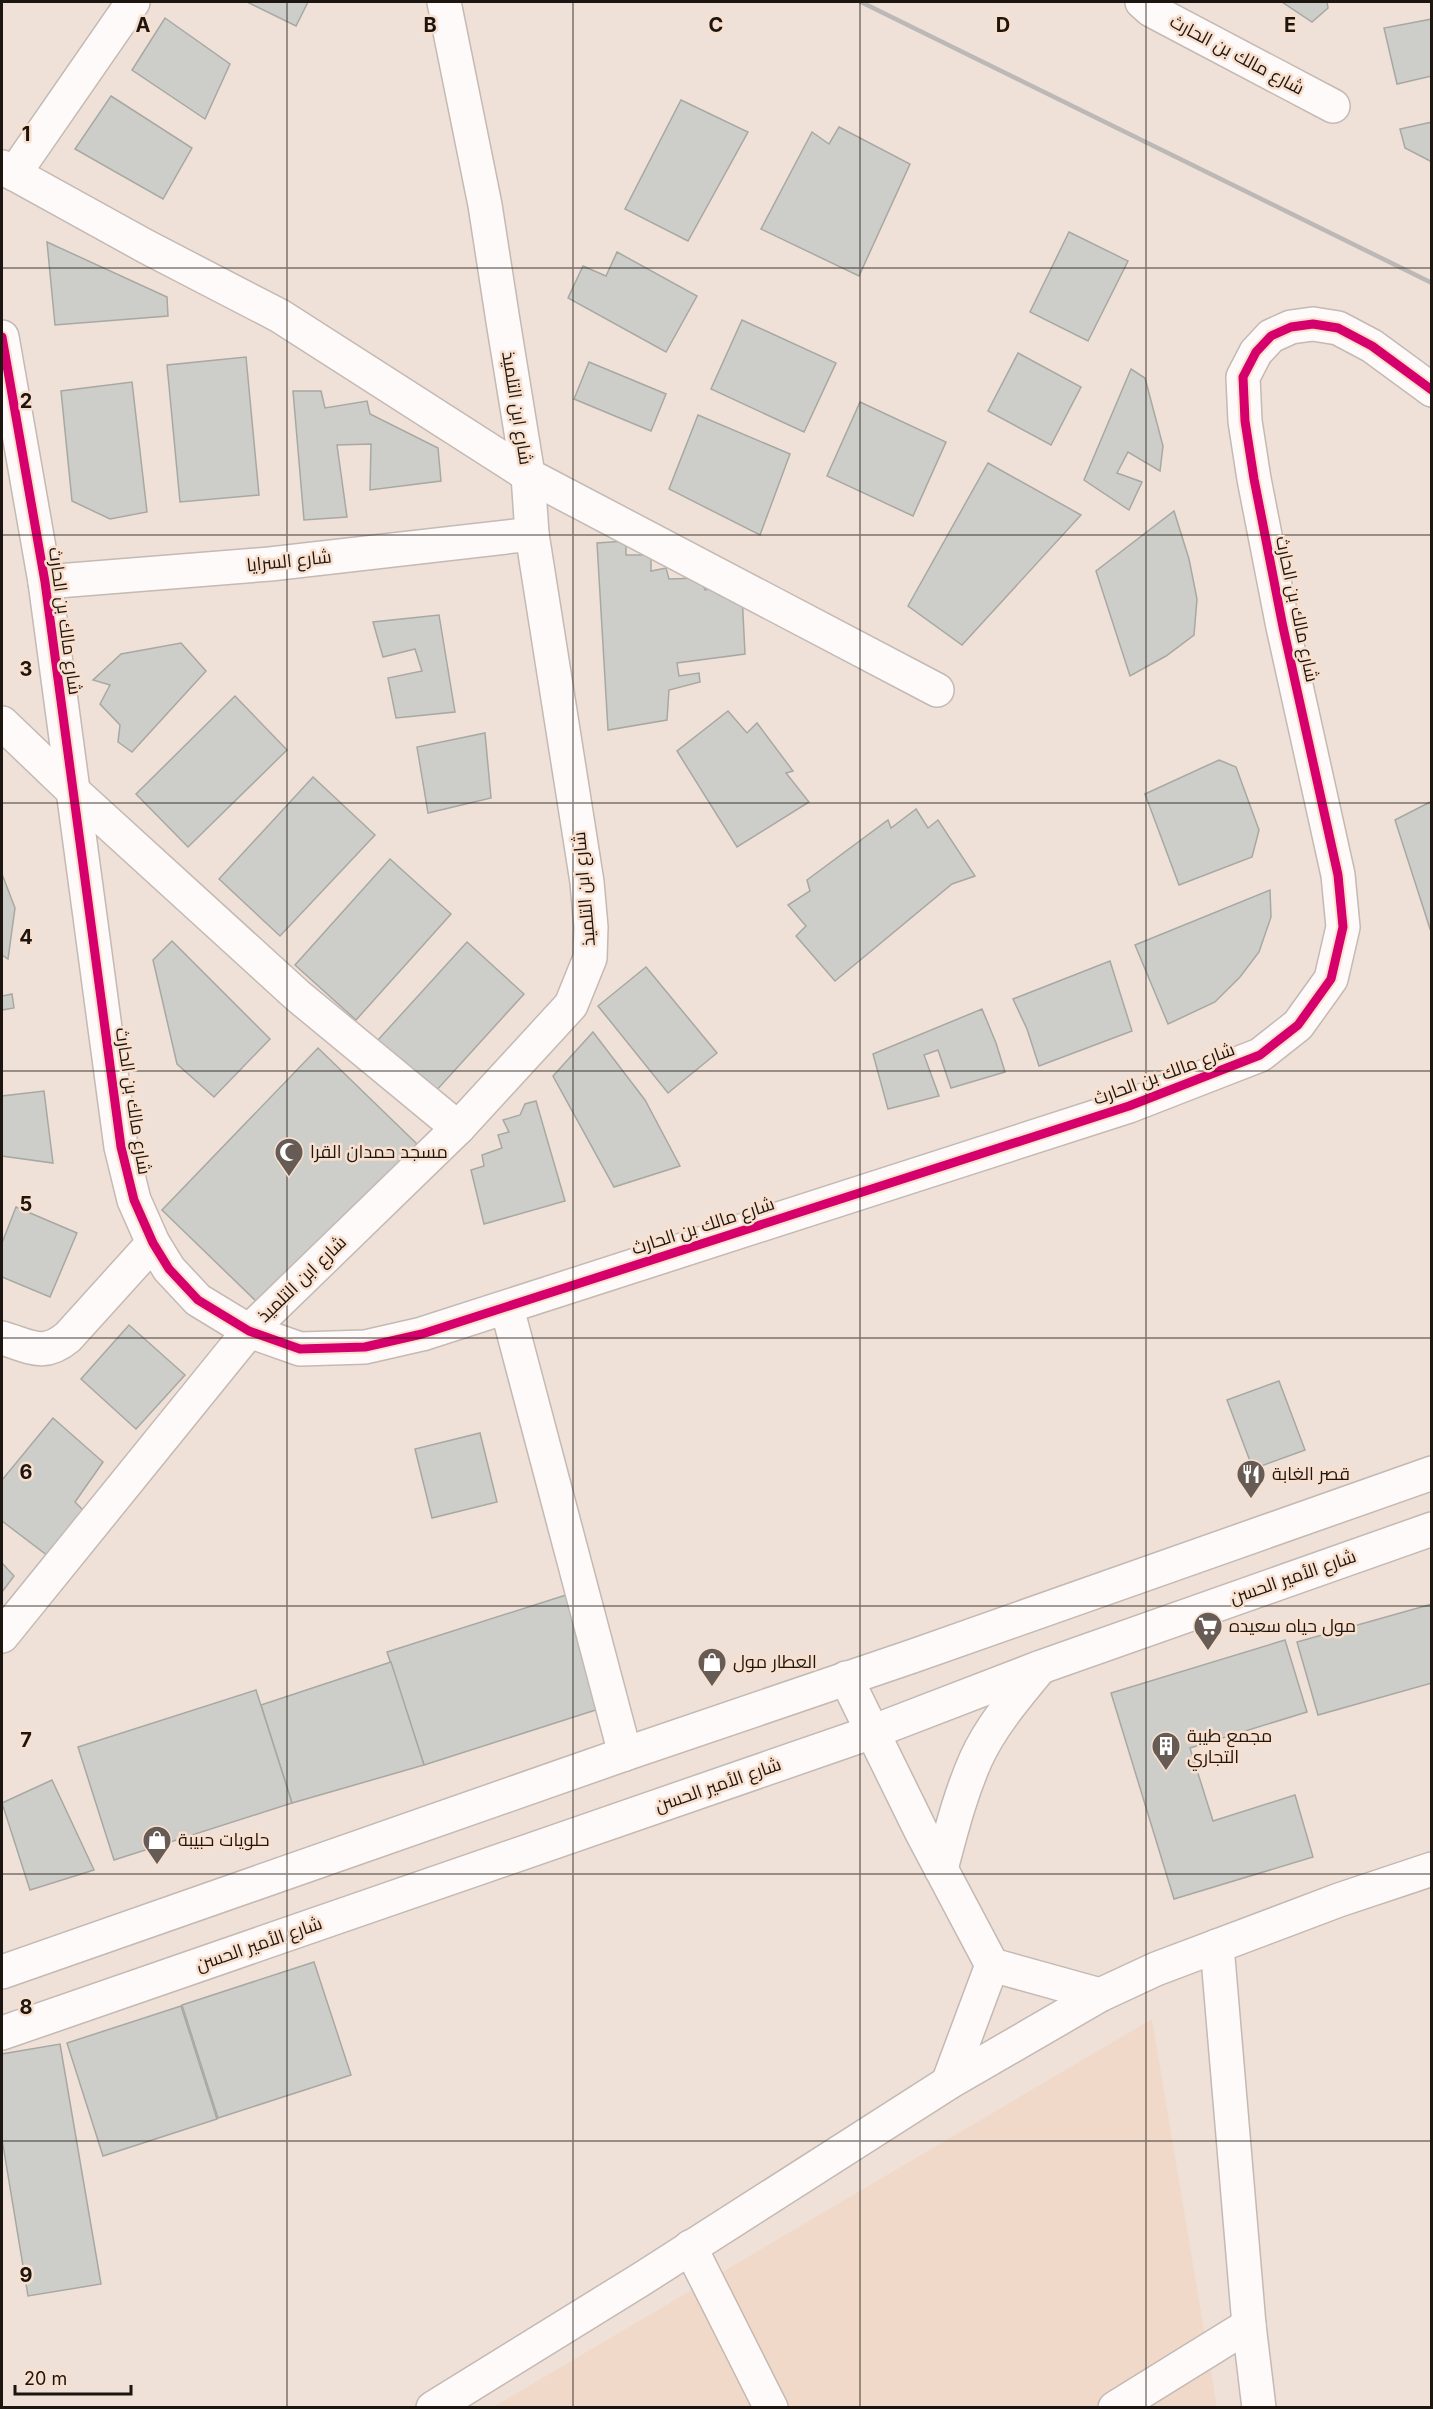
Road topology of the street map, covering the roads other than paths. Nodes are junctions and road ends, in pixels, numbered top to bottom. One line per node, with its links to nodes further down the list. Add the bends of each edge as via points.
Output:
1 (133, 2): 5 (main road)
2 (444, 2): 8 (main road, شارع ابن التلميذ, via 485,205)
3 (1151, 4): 4 (main road, شارع مالك بن الحارث)
4 (1333, 106)
5 (8, 170): 8 (main road, via 280,316)
6 (2, 337): 10 (main road, شارع مالك بن الحارث)
7 (1431, 390): 16 (main road, شارع مالك بن الحارث, via 1372,346 1338,328 1313,324 1291,327 1271,336 1256,352 1243,377 1254,479 1338,875 1343,927 1331,980 1298,1025 1260,1055 1129,1106)
8 (528, 475): 9 (main road, شارع ابن التلميذ); 11 (main road)
9 (532, 534): 10 (main road, شارع السرايا, via 270,564); 14 (main road, شارع ابن التلميذ, via 587,882 590,958 571,1005)
10 (45, 582): 13 (main road, شارع مالك بن الحارث)
11 (937, 690)
12 (2, 723): 13 (main road)
13 (72, 790): 14 (main road, via 298,996); 15 (main road, شارع مالك بن الحارث, via 121,1147 134,1200)
14 (458, 1128): 17 (main road, شارع ابن التلميذ)
15 (153, 1244): 17 (main road, شارع مالك بن الحارث, via 169,1269 198,1300); 18 (main road, via 57,1347 39,1350)
16 (507, 1308): 17 (main road, شارع مالك بن الحارث, via 365,1347 300,1349); 25 (main road)
17 (249, 1331): 21 (main road, شارع ابن التلميذ)
18 (2, 1338)
19 (1431, 1473): 23 (main road)
20 (1431, 1528): 22 (main road, شارع الأمير الحسن)
21 (2, 1636)
22 (1041, 1667): 24 (main road, شارع الأمير الحسن); 26 (main road, via 1012,1702 976,1758)
23 (846, 1678): 24 (main road); 25 (main road)
24 (872, 1731): 26 (main road); 32 (main road, شارع الأمير الحسن)
25 (625, 1754): 30 (main road)
26 (941, 1869): 29 (main road)
27 (1431, 1869): 28 (main road)
28 (1217, 1946): 31 (main road); 35 (main road)
29 (992, 1965): 31 (main road); 33 (main road)
30 (2, 1972)
31 (1100, 1995): 33 (main road)
32 (2, 2033)
33 (948, 2083): 34 (main road)
34 (690, 2247): 36 (main road); 37 (main road)
35 (1249, 2325): 38 (main road); 39 (main road)
36 (433, 2408)
37 (771, 2408)
38 (1115, 2408)
39 (1258, 2408)

